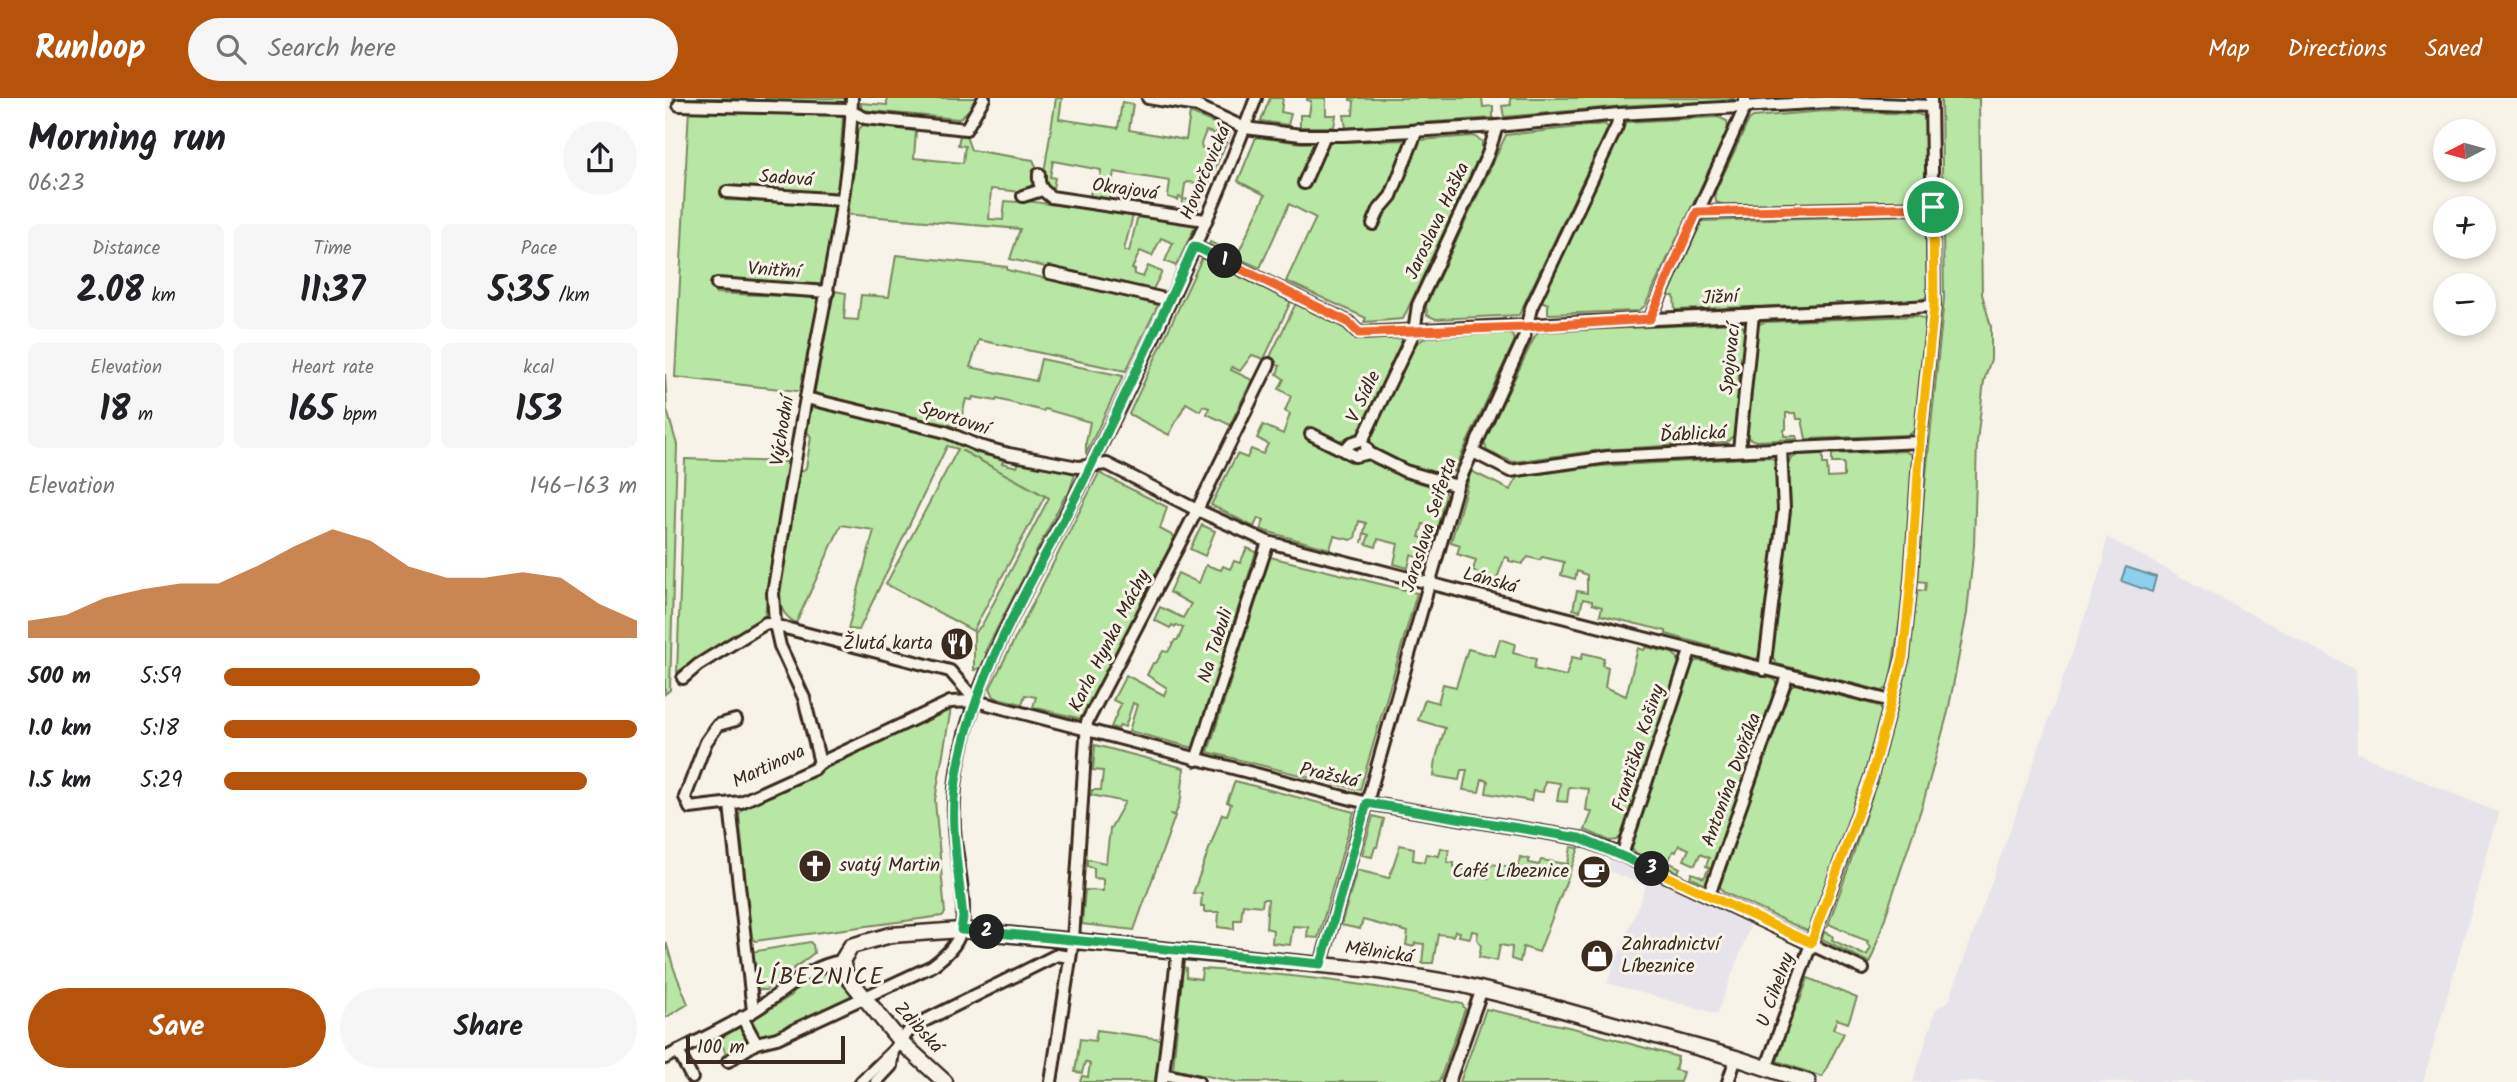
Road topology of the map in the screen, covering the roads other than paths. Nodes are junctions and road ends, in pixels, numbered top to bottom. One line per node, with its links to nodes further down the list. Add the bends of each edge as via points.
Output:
1 (852, 98): 9 (street, Východní)
2 (984, 98): 9 (street, via 966,129)
3 (1148, 98): 12 (street, via 1197,106)
4 (1256, 98): 12 (street, Hovorčovická)
5 (1931, 102): 7 (street); 21 (street, U Cihelny)
6 (759, 103): 8 (street); 9 (street, via 845,108)
7 (1745, 103): 10 (street); 22 (street)
8 (680, 105)
9 (852, 113): 20 (street, Východní)
10 (1619, 114): 11 (street); 33 (street, Jaroslava Seiferta)
11 (1497, 126): 13 (street); 34 (street, Jaroslava Haška, via 1418,305)
12 (1245, 128): 14 (street); 23 (street, Hovorčovická)
13 (1417, 130): 14 (street); 24 (street, via 1391,196)
14 (1325, 135): 16 (street)
15 (1039, 174): 17 (street)
16 (1304, 183)
17 (1042, 190): 19 (street); 23 (street, Okrajová, via 1051,197)
18 (727, 192): 20 (street, Sadová)
19 (1023, 196)
20 (842, 200): 28 (street, Východní)
21 (1933, 207): 22 (street); 30 (street, U Cihelny)
22 (1697, 212): 32 (street)
23 (1205, 220): 25 (street, Hovorčovická)
24 (1373, 224)
25 (1194, 246): 29 (street, Hovorčovická); 34 (street, Jižní, via 1348,322 1359,333)
26 (1050, 273): 29 (street)
27 (717, 284): 28 (street, Vnitřní)
28 (828, 292): 36 (street, Východní)
29 (1169, 300): 45 (street, Hovorčovická)
30 (1934, 306): 31 (street, Jižní); 39 (street, U Cihelny)
31 (1753, 314): 32 (street, Jižní); 41 (street, Spojovací)
32 (1650, 319): 33 (street, Jižní)
33 (1525, 327): 34 (street, Jižní); 43 (street, Jaroslava Seiferta)
34 (1414, 332): 38 (street, V Sídle)
35 (1269, 364): 47 (street, Karla Hynka Máchy)
36 (806, 398): 45 (street, Sportovní, via 946,432 1009,454 1078,467); 50 (street, Východní, via 773,593)
37 (1311, 434): 42 (street, V Sídle)
38 (1363, 439): 42 (street, V Sídle); 44 (street, V Sídle)
39 (1920, 442): 40 (street, Ďáblická); 56 (street, U Cihelny, via 1903,657)
40 (1781, 449): 41 (street, Ďáblická); 52 (street, via 1784,510)
41 (1739, 450): 43 (street, Ďáblická, via 1608,457 1510,471)
42 (1344, 451): 44 (street, V Sídle, via 1355,456)
43 (1473, 452): 46 (street, Jaroslava Seiferta)
44 (1369, 453): 46 (street, V Sídle, via 1405,471)
45 (1091, 465): 47 (street, Lánská, via 1107,464); 55 (street, Hovorčovická, via 993,657)
46 (1457, 485): 49 (street, Jaroslava Seiferta)
47 (1197, 510): 48 (street, Lánská); 58 (street, Karla Hynka Máchy)
48 (1268, 542): 49 (street, Lánská); 59 (street, Na Tabuli)
49 (1428, 583): 51 (street, Lánská); 61 (street, Jaroslava Seiferta)
50 (775, 624): 54 (street, via 766,623); 55 (street, via 950,671); 60 (street, Východní, via 804,698)
51 (1690, 651): 52 (street, Lánská); 63 (street, Františka Košiny)
52 (1765, 670): 53 (street, Lánská)
53 (1787, 676): 56 (street, Lánská); 64 (street, Antonína Dvořáka)
54 (683, 678)
55 (976, 701): 58 (street, Pražská); 60 (street, Martinova, via 950,702); 65 (street, Hovorčovická, via 954,797)
56 (1891, 701): 67 (street, U Cihelny, via 1871,777)
57 (736, 720): 62 (street, via 717,725 685,797 690,808)
58 (1084, 730): 59 (street, Pražská); 66 (street, Karla Hynka Máchy)
59 (1196, 760): 61 (street, Pražská)
60 (820, 763): 62 (street, Martinova)
61 (1367, 803): 63 (street, Pražská, via 1579,838); 71 (street, Jaroslava Seiferta)
62 (730, 804): 75 (street, Martinova)
63 (1622, 855): 64 (street, Pražská)
64 (1709, 895): 67 (street, Pražská)
65 (961, 930): 66 (main road, Mělnická); 70 (main road, Mělnická, via 891,935 852,946); 74 (street, via 954,945 932,966)
66 (1073, 940): 68 (main road, Mělnická); 69 (street, Karla Hynka Máchy)
67 (1811, 943): 72 (street, Pražská); 83 (street, U Cihelny)
68 (1178, 951): 71 (main road, Mělnická); 84 (street)
69 (1070, 957): 78 (street, via 1057,955 912,1027); 89 (street, Karla Hynka Máchy)
70 (842, 961): 74 (main road, Zdibská, via 846,975); 75 (street, via 825,964 800,978)
71 (1321, 964): 73 (main road, Mělnická)
72 (1863, 969)
73 (1482, 989): 81 (main road, Mělnická); 91 (street)
74 (866, 998): 77 (street); 78 (main road, Zdibská)
75 (753, 1011): 76 (street)
76 (742, 1017): 77 (street); 79 (street)
77 (757, 1043): 82 (street)
78 (897, 1046): 85 (main road, Zdibská); 87 (street); 88 (street, via 891,1066)
79 (678, 1051): 80 (street); 86 (street)
80 (665, 1058)
81 (1737, 1058): 83 (main road, Mělnická); 92 (street)
82 (727, 1061)
83 (1766, 1069): 93 (main road, Mělnická)
84 (1163, 1078): 90 (street)
85 (939, 1080)
86 (693, 1081)
87 (862, 1082)
88 (876, 1082)
89 (1051, 1082)
90 (1198, 1082)
91 (1449, 1082)
92 (1728, 1082)
93 (1808, 1082)

